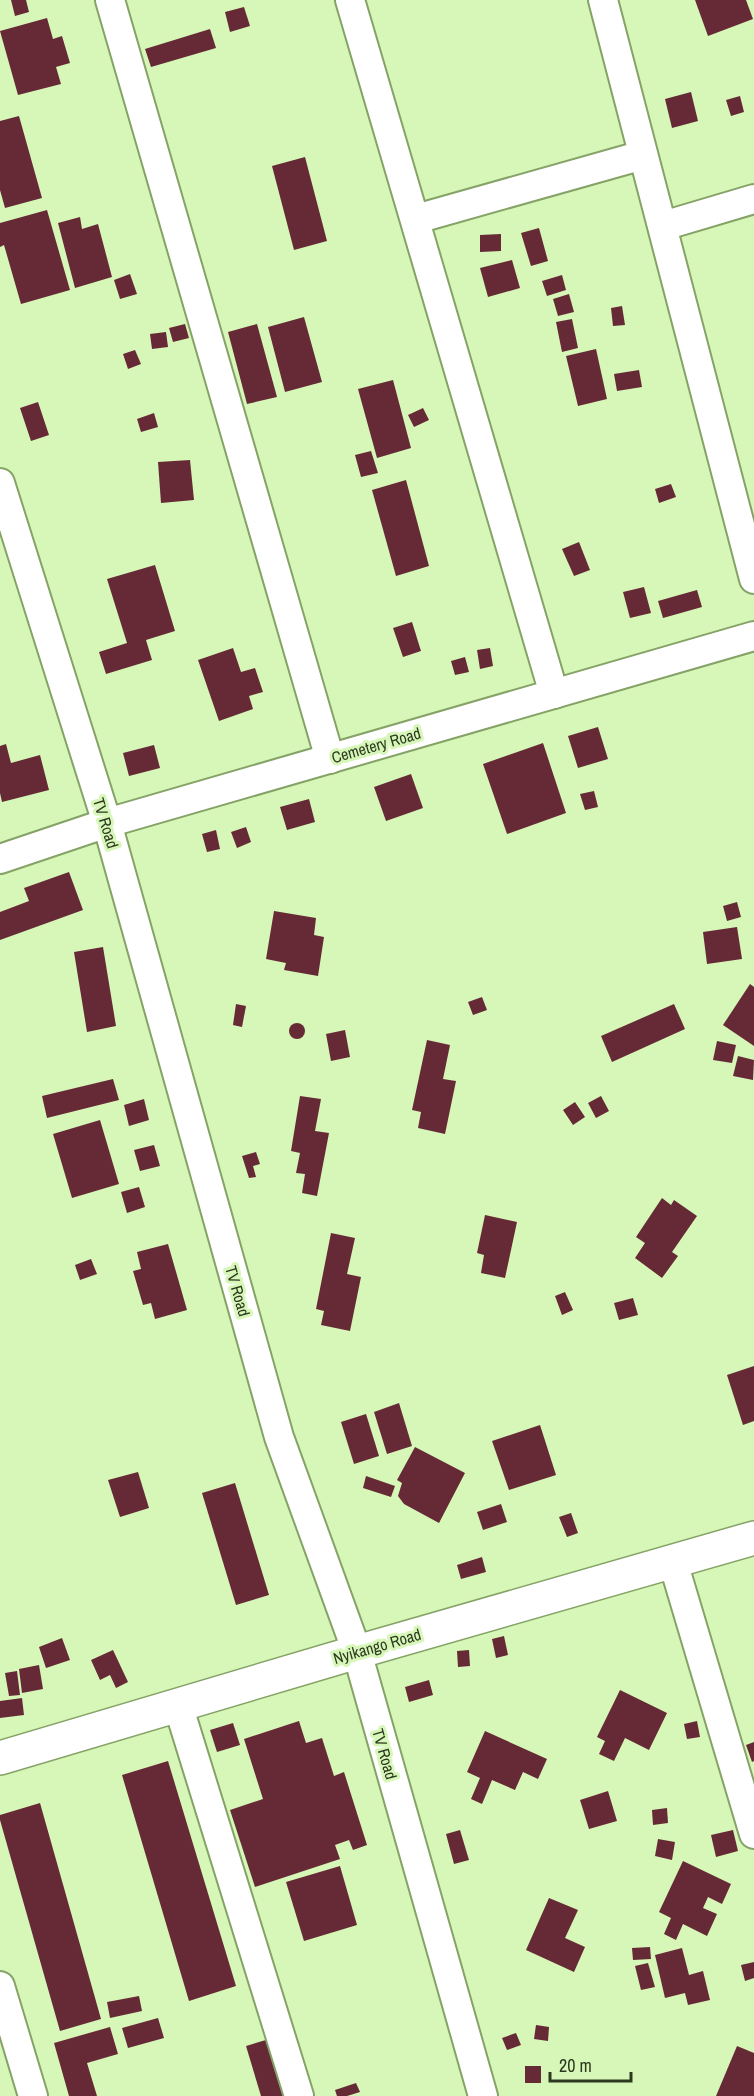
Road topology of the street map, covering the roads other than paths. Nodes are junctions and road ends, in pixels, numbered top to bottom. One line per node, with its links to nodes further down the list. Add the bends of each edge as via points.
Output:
1 (110, 0): 12 (street)
2 (350, 0): 6 (street)
3 (603, 0): 4 (street)
4 (643, 155): 6 (street); 7 (street)
5 (754, 199): 7 (street)
6 (416, 219): 11 (street)
7 (663, 226): 9 (street)
8 (0, 483): 13 (street, TV Road)
9 (754, 579)
10 (754, 636): 11 (street, Cemetery Road)
11 (554, 694): 12 (street, Cemetery Road)
12 (330, 759): 13 (street, Cemetery Road)
13 (107, 823): 14 (street, Cemetery Road); 17 (street, TV Road, via 279,1437)
14 (0, 859)
15 (754, 1538): 16 (street, Nyikango Road)
16 (673, 1562): 17 (street, Nyikango Road); 20 (street)
17 (357, 1652): 18 (street, Nyikango Road); 24 (street, TV Road)
18 (177, 1705): 19 (street, Nyikango Road); 23 (street)
19 (0, 1758)
20 (754, 1834)
21 (0, 1986): 22 (street)
22 (33, 2096)
23 (299, 2096)
24 (483, 2096)

